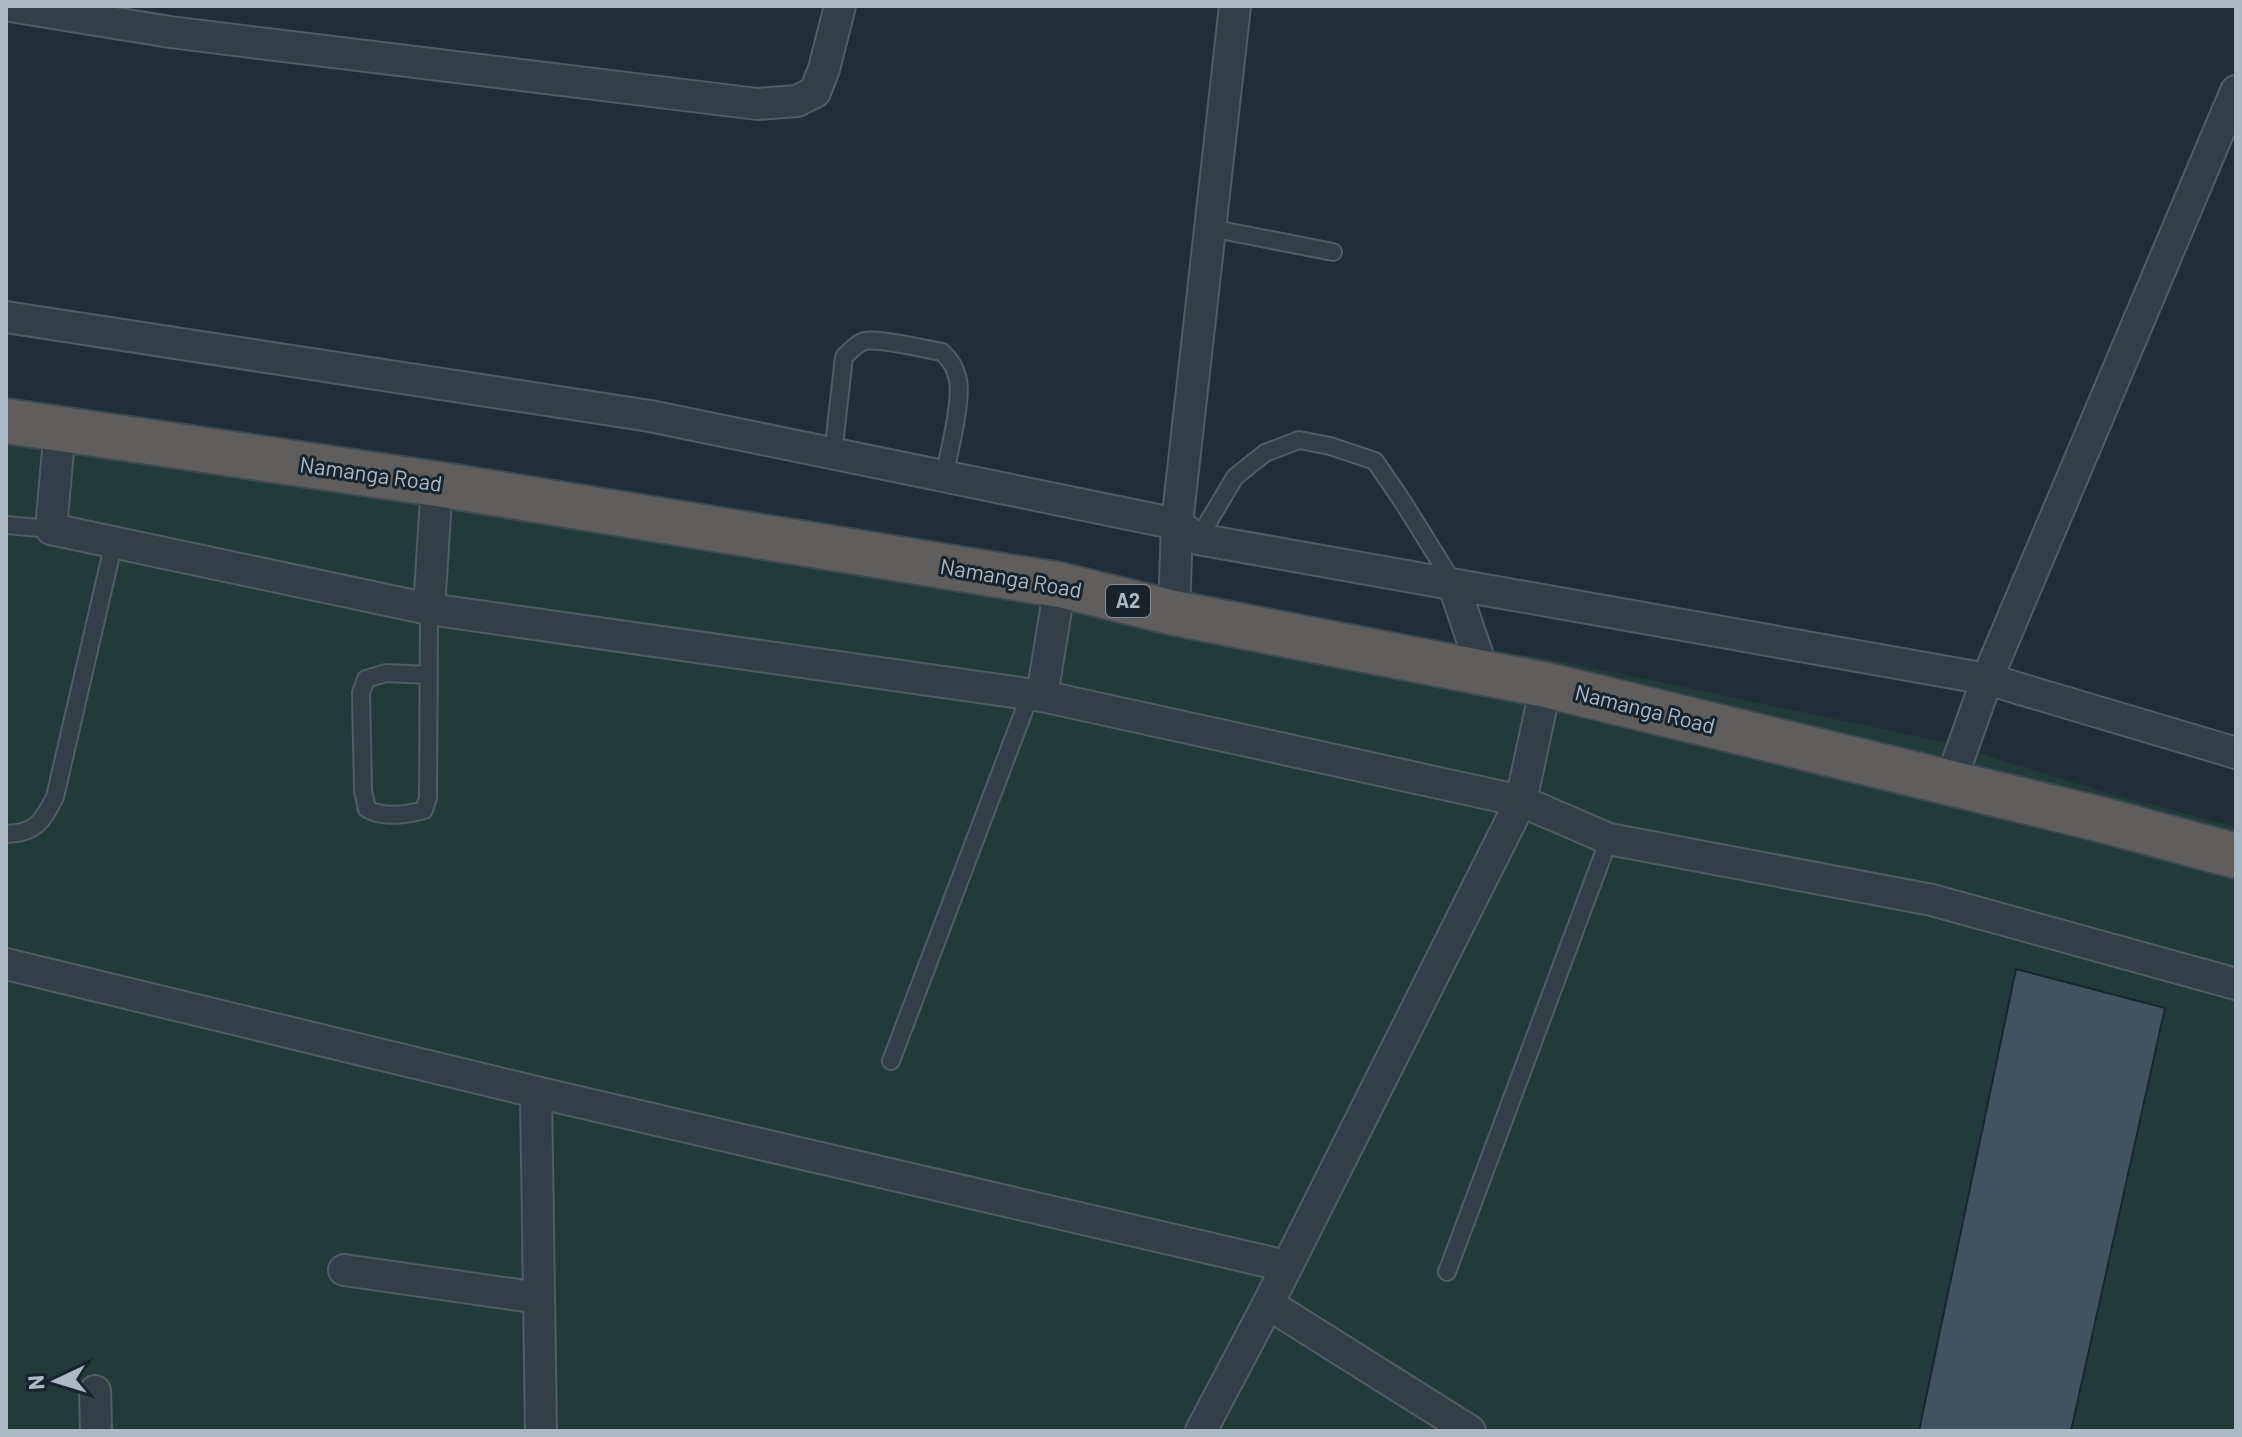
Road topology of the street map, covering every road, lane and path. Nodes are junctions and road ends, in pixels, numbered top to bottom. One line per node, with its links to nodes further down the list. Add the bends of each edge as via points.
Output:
1 (10, 6): 2 (street, via 170,32 757,104 797,101 815,92)
2 (840, 6)
3 (1235, 6): 5 (street)
4 (2236, 91): 23 (street)
5 (1210, 228): 6 (lane); 15 (street)
6 (1333, 252)
7 (6, 317): 10 (street, via 650,416)
8 (6, 421): 9 (highway, Namanga Road / A2)
9 (60, 428): 12 (highway, Namanga Road / A2); 14 (street)
10 (833, 454): 11 (street); 11 (lane, via 844,357 863,341 942,352 958,381)
11 (944, 477): 15 (street)
12 (437, 484): 17 (highway, Namanga Road / A2); 19 (street)
13 (6, 525): 14 (lane)
14 (51, 529): 16 (street)
15 (1188, 532): 18 (street); 18 (lane, via 1235,477 1265,453 1299,440 1330,446 1375,461); 20 (street)
16 (114, 542): 19 (street); 29 (lane, via 55,797 31,831)
17 (1060, 585): 20 (highway, Namanga Road / A2); 25 (street)
18 (1454, 586): 21 (street); 23 (street)
19 (429, 609): 22 (lane); 25 (street)
20 (1174, 613): 21 (highway, Namanga Road / A2)
21 (1484, 674): 24 (highway, Namanga Road / A2)
22 (429, 675): 22 (lane, via 424,810 377,814 367,809 363,791 361,693 366,679 386,673)
23 (1987, 679): 26 (street); 27 (street)
24 (1546, 685): 27 (highway, Namanga Road / A2); 28 (street)
25 (1036, 696): 28 (street); 34 (lane)
26 (2236, 753)
27 (1950, 783): 31 (highway, Namanga Road / A2)
28 (1521, 801): 30 (street); 36 (street)
29 (6, 834)
30 (1609, 839): 33 (street, via 1932,900); 38 (lane)
31 (2236, 856)
32 (6, 964): 35 (street)
33 (2236, 984)
34 (891, 1061)
35 (536, 1092): 36 (street); 39 (street)
36 (1286, 1266): 40 (street)
37 (344, 1270): 39 (street)
38 (1447, 1272)
39 (539, 1298): 43 (street)
40 (1268, 1304): 44 (street); 45 (street)
41 (95, 1391): 42 (street)
42 (96, 1431)
43 (541, 1431)
44 (1201, 1431)
45 (1470, 1431)

